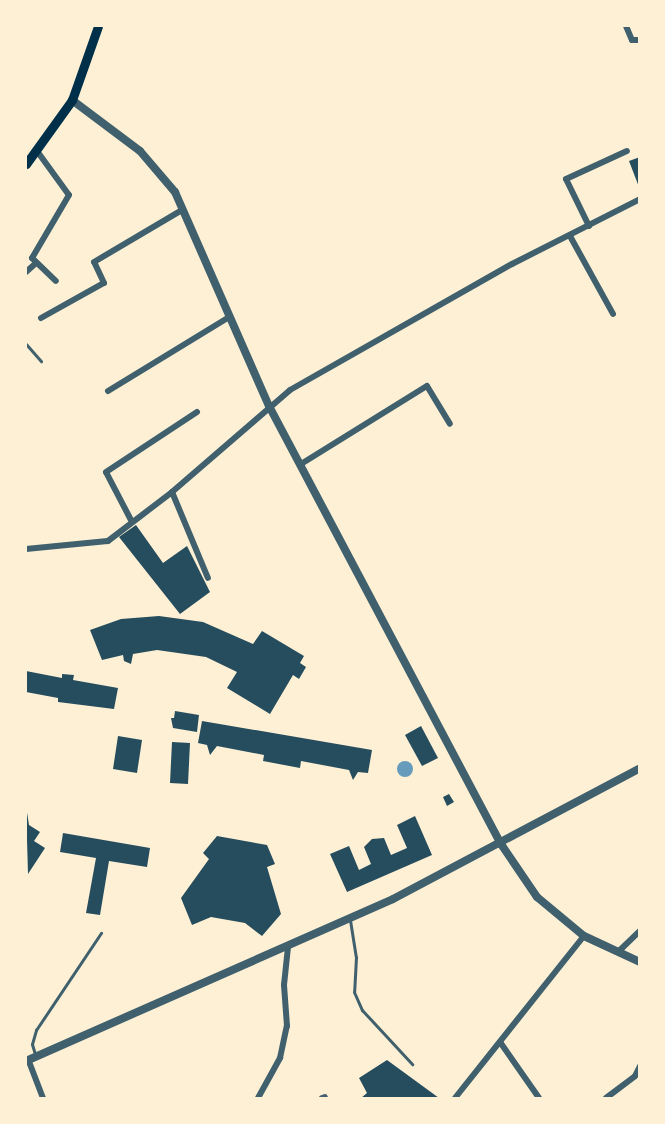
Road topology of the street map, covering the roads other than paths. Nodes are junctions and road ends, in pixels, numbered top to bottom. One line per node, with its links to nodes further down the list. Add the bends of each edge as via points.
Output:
1 (99, 26): 4 (main road)
2 (626, 26): 3 (street, via 632,40)
3 (639, 40)
4 (72, 100): 5 (main road); 9 (street, via 140,151 174,192)
5 (37, 151): 7 (main road); 12 (street, via 69,195 34,253)
6 (627, 151): 10 (street, via 566,179)
7 (26, 164)
8 (639, 199): 10 (street)
9 (182, 210): 16 (street); 17 (street, via 94,262 104,283)
10 (589, 226): 11 (street)
11 (570, 236): 15 (street); 21 (street, via 512,264 290,390)
12 (35, 264): 13 (street); 14 (street)
13 (26, 272)
14 (56, 281)
15 (613, 314)
16 (229, 317): 20 (street); 21 (street)
17 (41, 318)
18 (26, 343): 19 (lane)
19 (41, 361)
20 (108, 391)
21 (269, 406): 24 (street); 25 (street)
22 (197, 412): 26 (street, via 106,472)
23 (450, 424): 24 (street, via 427,386)
24 (301, 464): 30 (street)
25 (172, 492): 26 (street); 28 (street)
26 (132, 522): 27 (street, via 108,541)
27 (26, 549)
28 (208, 578)
29 (639, 768): 30 (street)
30 (501, 844): 31 (street); 34 (street, via 537,897)
31 (350, 920): 35 (street); 40 (lane, via 356,957 354,992 362,1010)
32 (639, 931): 36 (street)
33 (101, 933): 39 (lane, via 36,1030)
34 (585, 936): 36 (street); 38 (street)
35 (288, 947): 39 (street); 44 (street, via 284,985 287,1026 280,1058)
36 (618, 952): 37 (street)
37 (639, 962)
38 (500, 1042): 45 (street); 46 (street)
39 (30, 1059): 43 (street)
40 (412, 1064)
41 (639, 1066): 42 (street)
42 (637, 1078): 47 (street)
43 (43, 1098)
44 (258, 1098)
45 (455, 1098)
46 (539, 1098)
47 (606, 1098)

